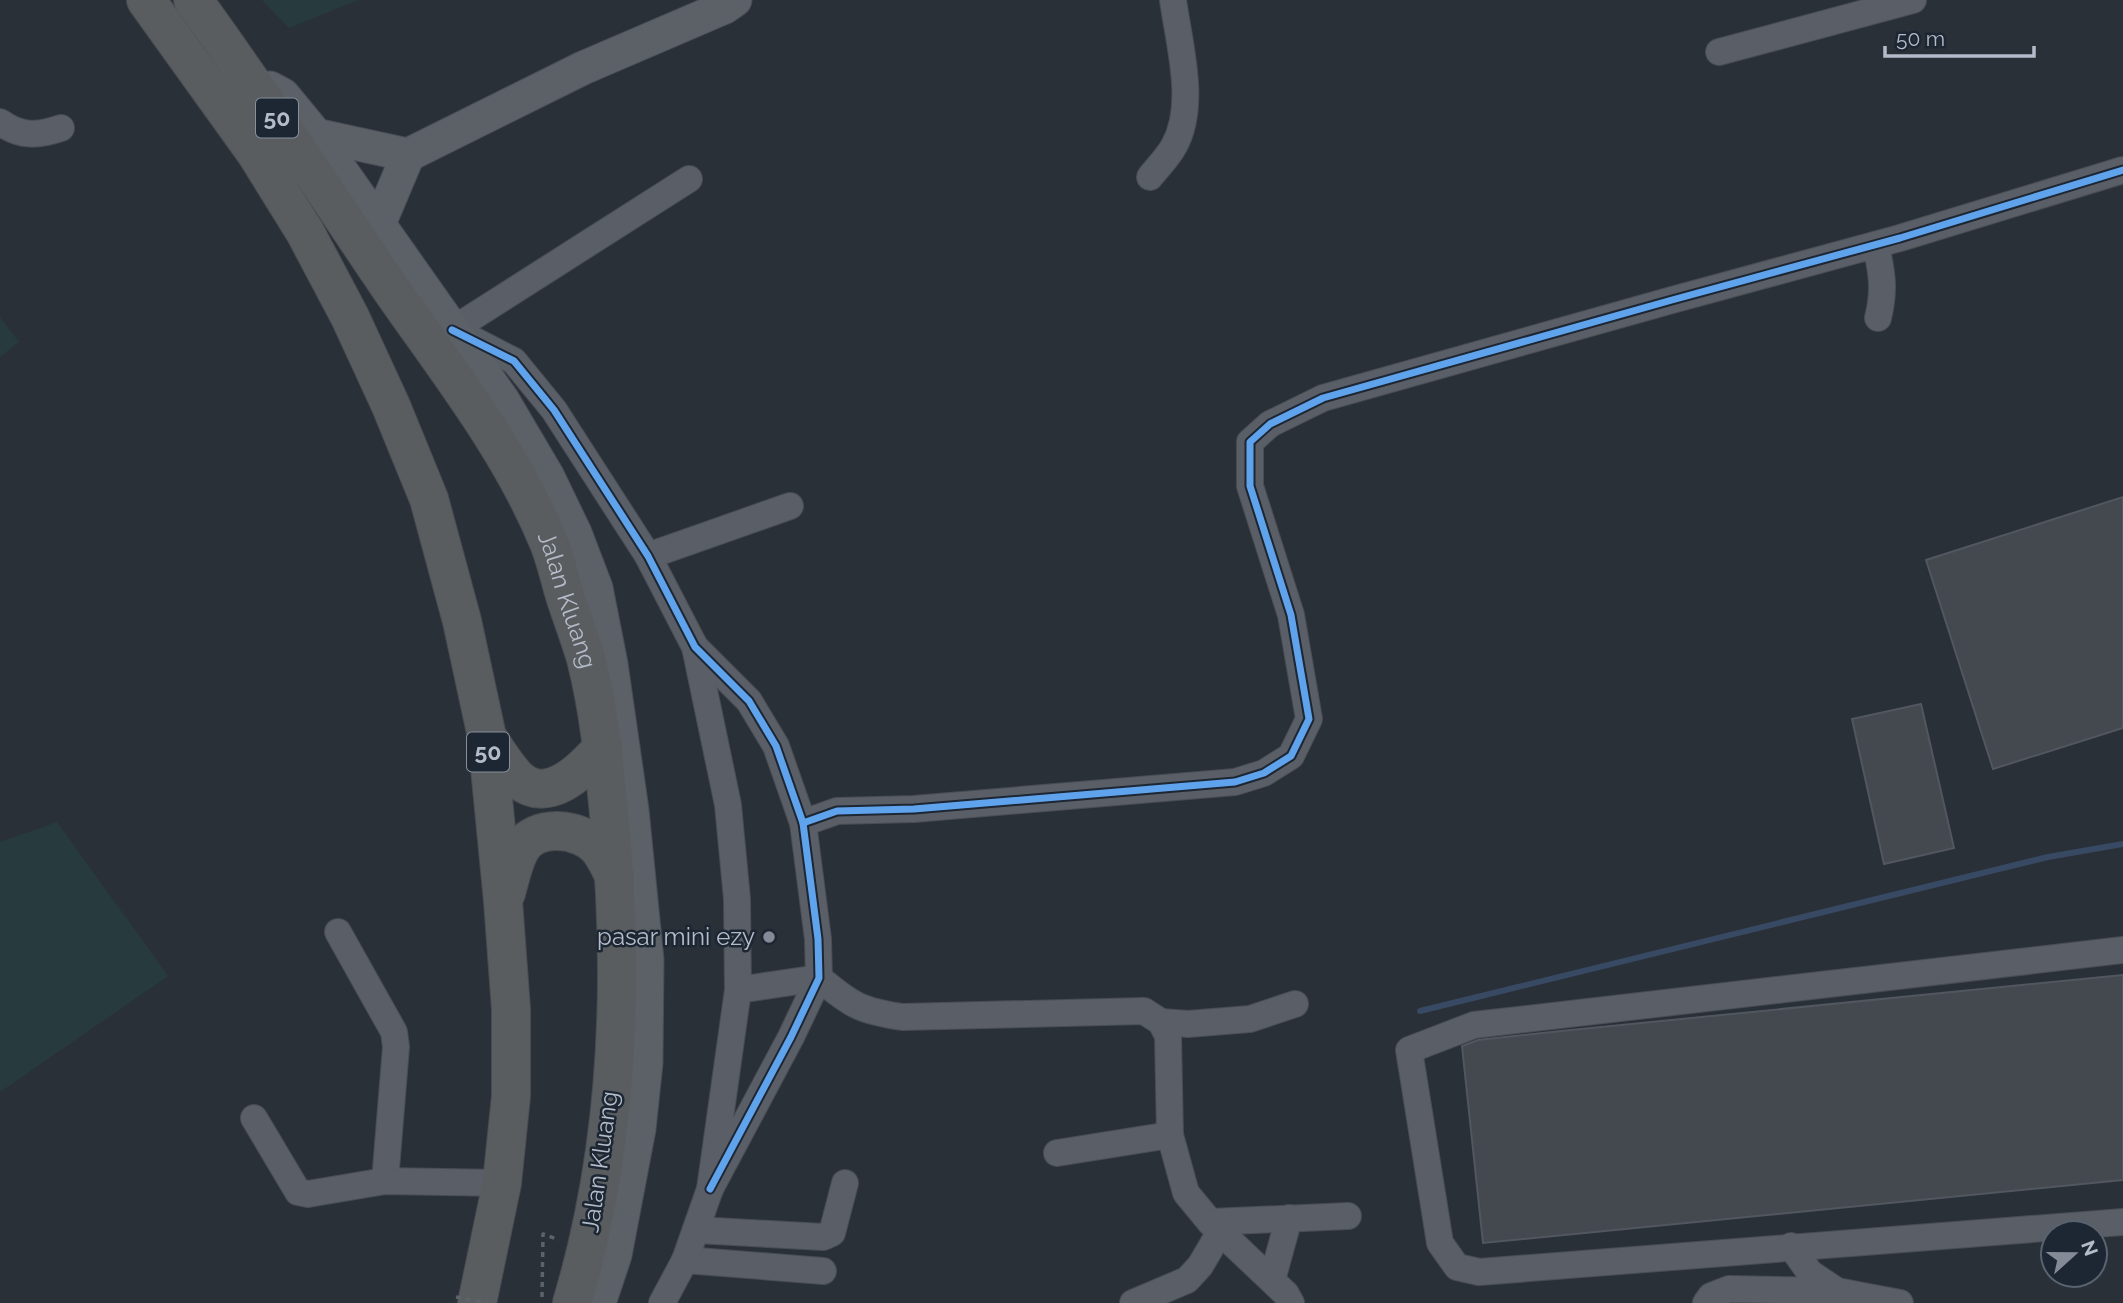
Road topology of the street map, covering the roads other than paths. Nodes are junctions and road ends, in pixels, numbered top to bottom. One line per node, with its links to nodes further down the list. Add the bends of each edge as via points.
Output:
1 (146, 0): 22 (highway, 50, via 256,153 350,317 429,499 463,621)
2 (193, 0): 7 (highway, Jalan Kluang / 50)
3 (735, 0): 11 (main road, via 583,68)
4 (1173, 0): 13 (street, via 1186,98 1174,146)
5 (1913, 0): 6 (street)
6 (1718, 52)
7 (257, 89): 10 (main road, via 270,88 283,95); 23 (highway, Jalan Kluang / 50, via 513,468 549,545 586,660)
8 (0, 122): 9 (street, via 26,134)
9 (61, 128)
10 (316, 135): 11 (main road); 15 (main road)
11 (408, 155): 15 (main road)
12 (2123, 170): 16 (street)
13 (1150, 177)
14 (689, 179): 18 (street)
15 (379, 224): 18 (main road)
16 (1875, 245): 17 (street, via 1884,278); 24 (street, via 1322,398 1270,424 1250,442 1250,486 1292,615 1310,719 1291,756 1264,774 1235,782 914,809 836,811)
17 (1878, 318)
18 (452, 330): 20 (street, via 514,361 554,410); 52 (main road, via 502,399 575,533 596,588 611,664 647,960 646,1063 639,1129 615,1255)
19 (790, 506): 20 (street)
20 (648, 556): 21 (street)
21 (695, 647): 24 (street, via 749,701 776,746); 30 (street, via 729,805)
22 (486, 737): 23 (highway, via 517,779 537,789 561,785 583,770); 26 (highway, 50)
23 (603, 747): 25 (highway, Jalan Kluang / 50)
24 (803, 823): 29 (street)
25 (615, 877): 26 (highway, via 597,847 580,835 538,834 521,848); 51 (highway, Jalan Kluang / 50, via 617,1013 603,1167 588,1250)
26 (503, 901): 37 (highway, 50, via 511,1009 511,1096)
27 (338, 932): 36 (street, via 394,1032)
28 (2123, 950): 45 (street, via 1474,1025 1409,1050 1440,1243 1457,1267 1479,1272)
29 (819, 978): 30 (street); 32 (street, via 845,1000 871,1013 902,1017 1144,1011); 39 (street)
30 (738, 990): 39 (street)
31 (1295, 1004): 32 (street, via 1250,1019)
32 (1161, 1022): 34 (street, via 1168,1036)
33 (254, 1118): 36 (street, via 298,1192)
34 (1170, 1135): 35 (street); 43 (street, via 1186,1193)
35 (1057, 1153)
36 (385, 1181): 37 (street)
37 (502, 1183): 50 (highway, 50)
38 (845, 1183): 44 (street, via 832,1233 823,1237)
39 (710, 1189): 44 (street)
40 (1348, 1216): 41 (street)
41 (1289, 1219): 43 (street); 48 (street)
42 (2123, 1222): 45 (street)
43 (1215, 1227): 48 (street); 54 (street, via 1200,1266 1187,1280)
44 (696, 1230): 46 (street)
45 (1791, 1247): 49 (street, via 1810,1273)
46 (685, 1260): 47 (street); 53 (street)
47 (823, 1271)
48 (1272, 1280): 55 (street)
49 (1837, 1290): 56 (street, via 1729,1289); 57 (street)
50 (467, 1300)
51 (572, 1303)
52 (599, 1303)
53 (662, 1303)
54 (1133, 1303)
55 (1292, 1303)
56 (1706, 1303)
57 (1900, 1303)

